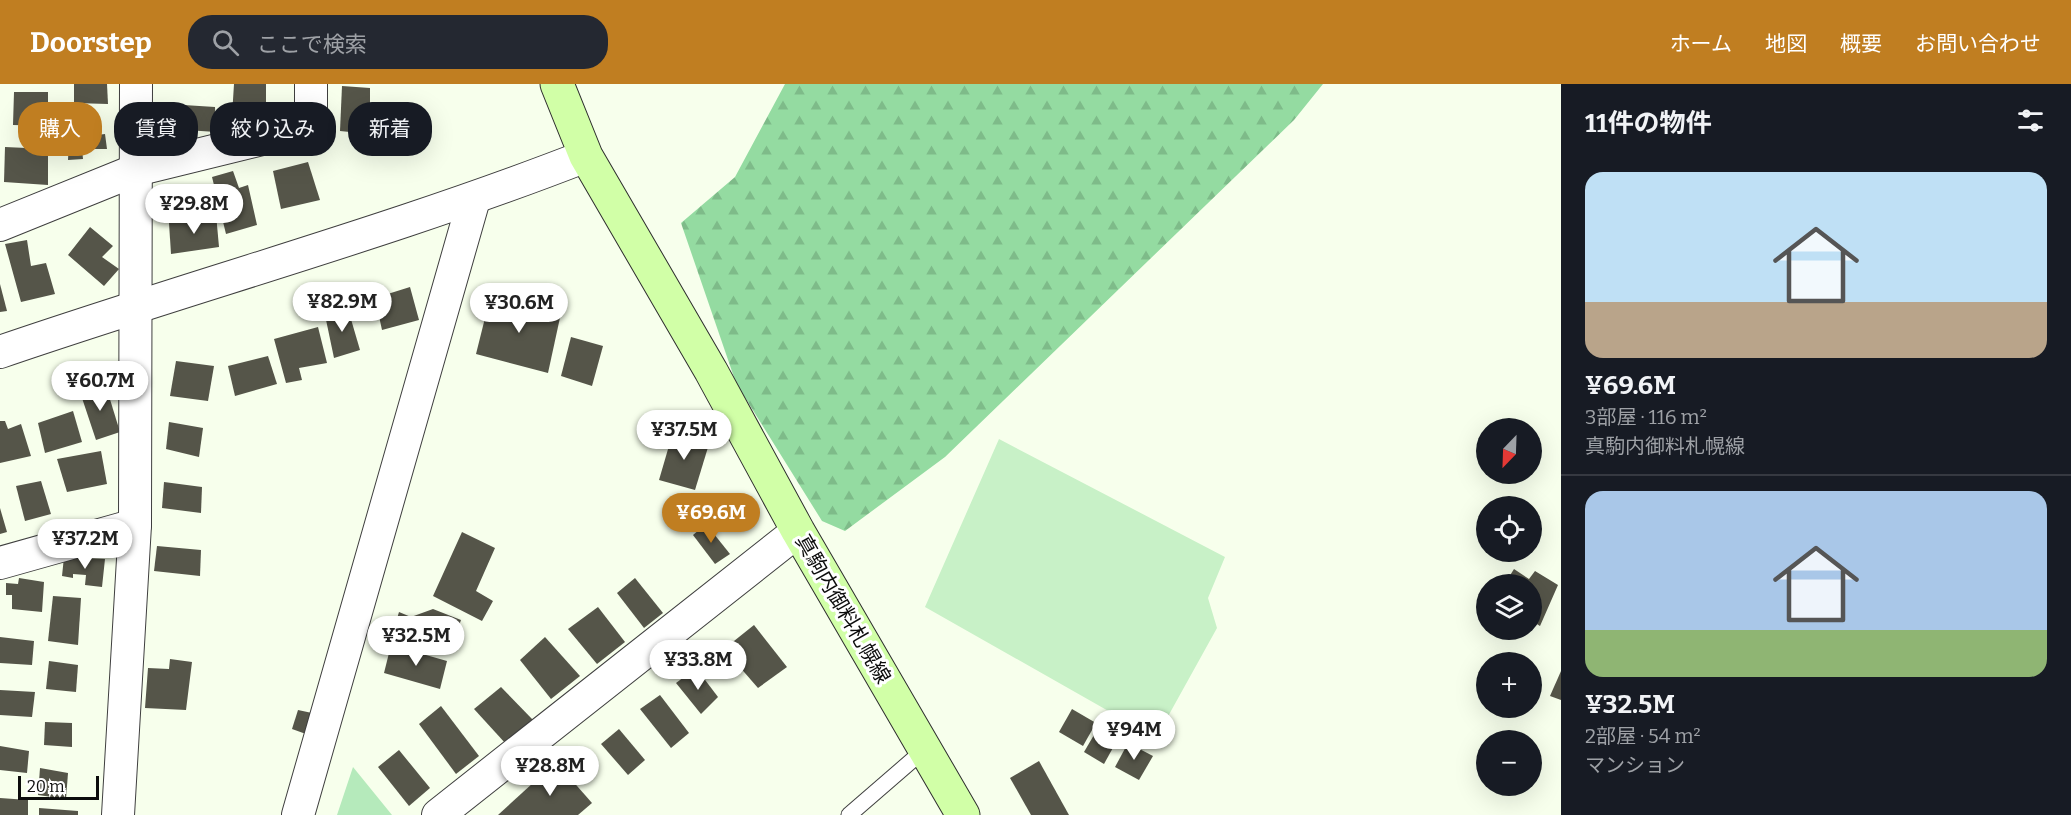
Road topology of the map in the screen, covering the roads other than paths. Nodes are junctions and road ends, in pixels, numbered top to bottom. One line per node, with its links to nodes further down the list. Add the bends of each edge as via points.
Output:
1 (136, 84): 5 (street)
2 (311, 84): 5 (street, via 310,127)
3 (557, 84): 4 (main road, 真駒内御料札幌線)
4 (586, 156): 6 (street); 11 (main road, 真駒内御料札幌線, via 711,371)
5 (136, 170): 7 (street); 8 (street)
6 (474, 199): 8 (street); 15 (street)
7 (0, 225)
8 (134, 306): 9 (street); 10 (street)
9 (0, 352)
10 (135, 525): 12 (street); 14 (street)
11 (798, 531): 13 (main road, 真駒内御料札幌線); 16 (street)
12 (0, 563)
13 (924, 750): 17 (lane); 18 (main road, 真駒内御料札幌線)
14 (118, 815)
15 (298, 815)
16 (438, 815)
17 (849, 815)
18 (963, 815)

